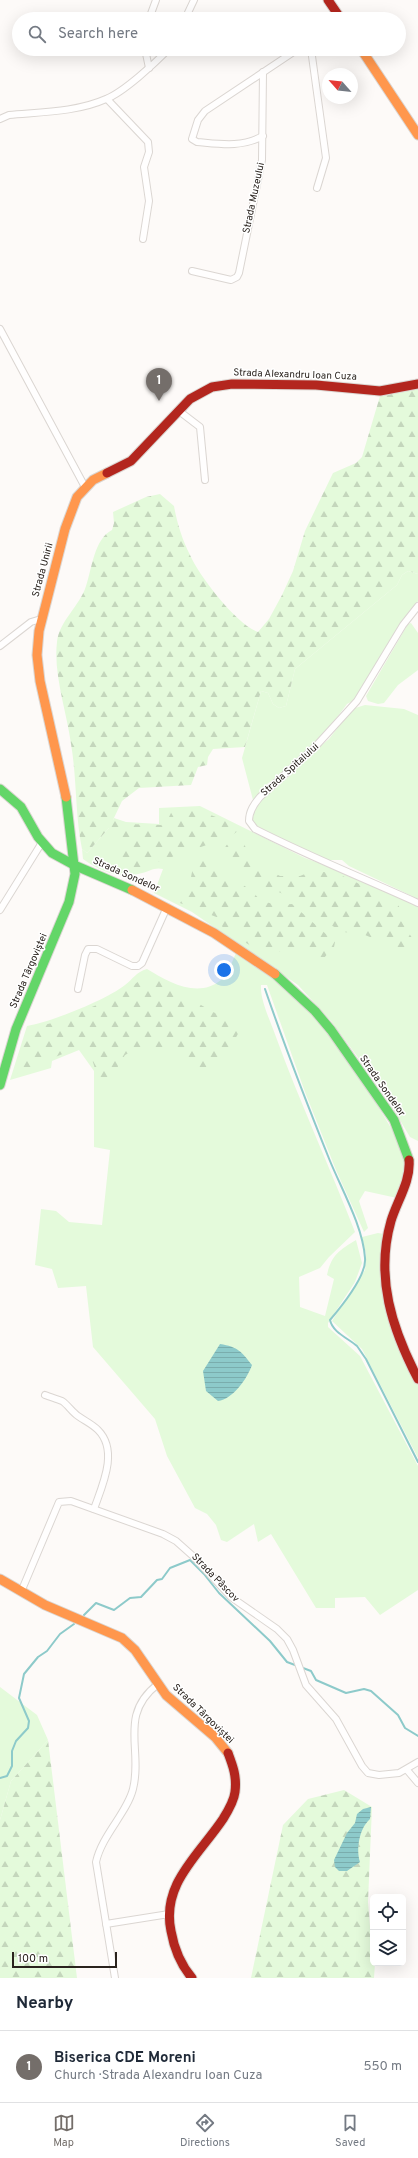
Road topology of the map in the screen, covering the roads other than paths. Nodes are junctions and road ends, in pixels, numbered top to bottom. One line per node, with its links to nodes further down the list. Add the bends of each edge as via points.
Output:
1 (156, 0): 4 (street)
2 (194, 0): 5 (street)
3 (328, 0): 6 (main road)
4 (152, 12)
5 (188, 12)
6 (336, 12)
7 (147, 56): 12 (street)
8 (162, 56): 12 (street)
9 (287, 56): 13 (street)
10 (312, 56): 18 (street, via 326,158)
11 (366, 56): 16 (main road)
12 (149, 68): 14 (street)
13 (263, 72): 17 (street, Strada Muzeului); 17 (street, via 205,111 198,120 192,139 197,142 232,146)
14 (107, 99): 15 (street, via 76,107); 19 (street, via 148,142 144,167 149,201)
15 (0, 119)
16 (418, 135)
17 (263, 136): 20 (street, Strada Muzeului, via 264,148 259,180 237,276 232,280 223,279)
18 (317, 188)
19 (143, 239)
20 (192, 271)
21 (0, 328): 25 (street)
22 (418, 384): 23 (main road, Strada Alexandru Ioan Cuza, via 380,391 316,385 220,385 198,394)
23 (179, 411): 24 (street, via 200,427); 25 (main road, Strada Alexandru Ioan Cuza, via 131,461)
24 (205, 480)
25 (85, 486): 27 (main road, Strada Unirii, via 67,523)
26 (418, 606): 33 (street, Strada Spitalului, via 403,625 357,701 315,747 260,796 249,814 249,821 255,828 313,858)
27 (41, 619): 28 (street, via 31,622); 30 (main road, Strada Unirii, via 38,667)
28 (0, 646)
29 (1, 790): 31 (main road, via 9,794 22,808)
30 (73, 840): 32 (main road, Strada Târgoviștei)
31 (41, 844): 32 (main road, Strada Sondelor); 35 (street)
32 (75, 865): 34 (main road, Strada Sondelor); 37 (main road, Strada Târgoviștei, via 69,902 16,1029)
33 (418, 903)
34 (167, 907): 36 (street, via 142,963 132,966 97,949 88,949); 38 (main road, Strada Sondelor, via 192,919 239,950 273,974 315,1011 333,1032 351,1062 393,1120 402,1138 409,1170 385,1249 385,1291 409,1363)
35 (0, 910)
36 (78, 989)
37 (0, 1084)
38 (418, 1379)
39 (45, 1395): 40 (street, via 62,1401 76,1415 100,1431 106,1444 108,1457 105,1478)
40 (94, 1509): 42 (street, Strada Pâscov, via 71,1501 59,1502); 45 (street, Strada Pâscov, via 163,1534 185,1548 231,1597 287,1639 306,1685 336,1719 368,1773 379,1775)
41 (0, 1579): 42 (main road, Strada Târgoviștei)
42 (21, 1592): 43 (main road, Strada Târgoviștei, via 122,1638)
43 (158, 1684): 47 (main road, Strada Târgoviștei, via 178,1707 220,1744 228,1754 235,1776 234,1795 228,1813 178,1880 171,1897); 48 (street, via 144,1696 137,1710 132,1795 98,1854 97,1872)
44 (418, 1762): 45 (street)
45 (407, 1770): 46 (street)
46 (418, 1783)
47 (169, 1914): 48 (street); 50 (main road, Strada Târgoviștei, via 178,1958)
48 (106, 1924): 49 (street)
49 (115, 1978)
50 (192, 1978)

